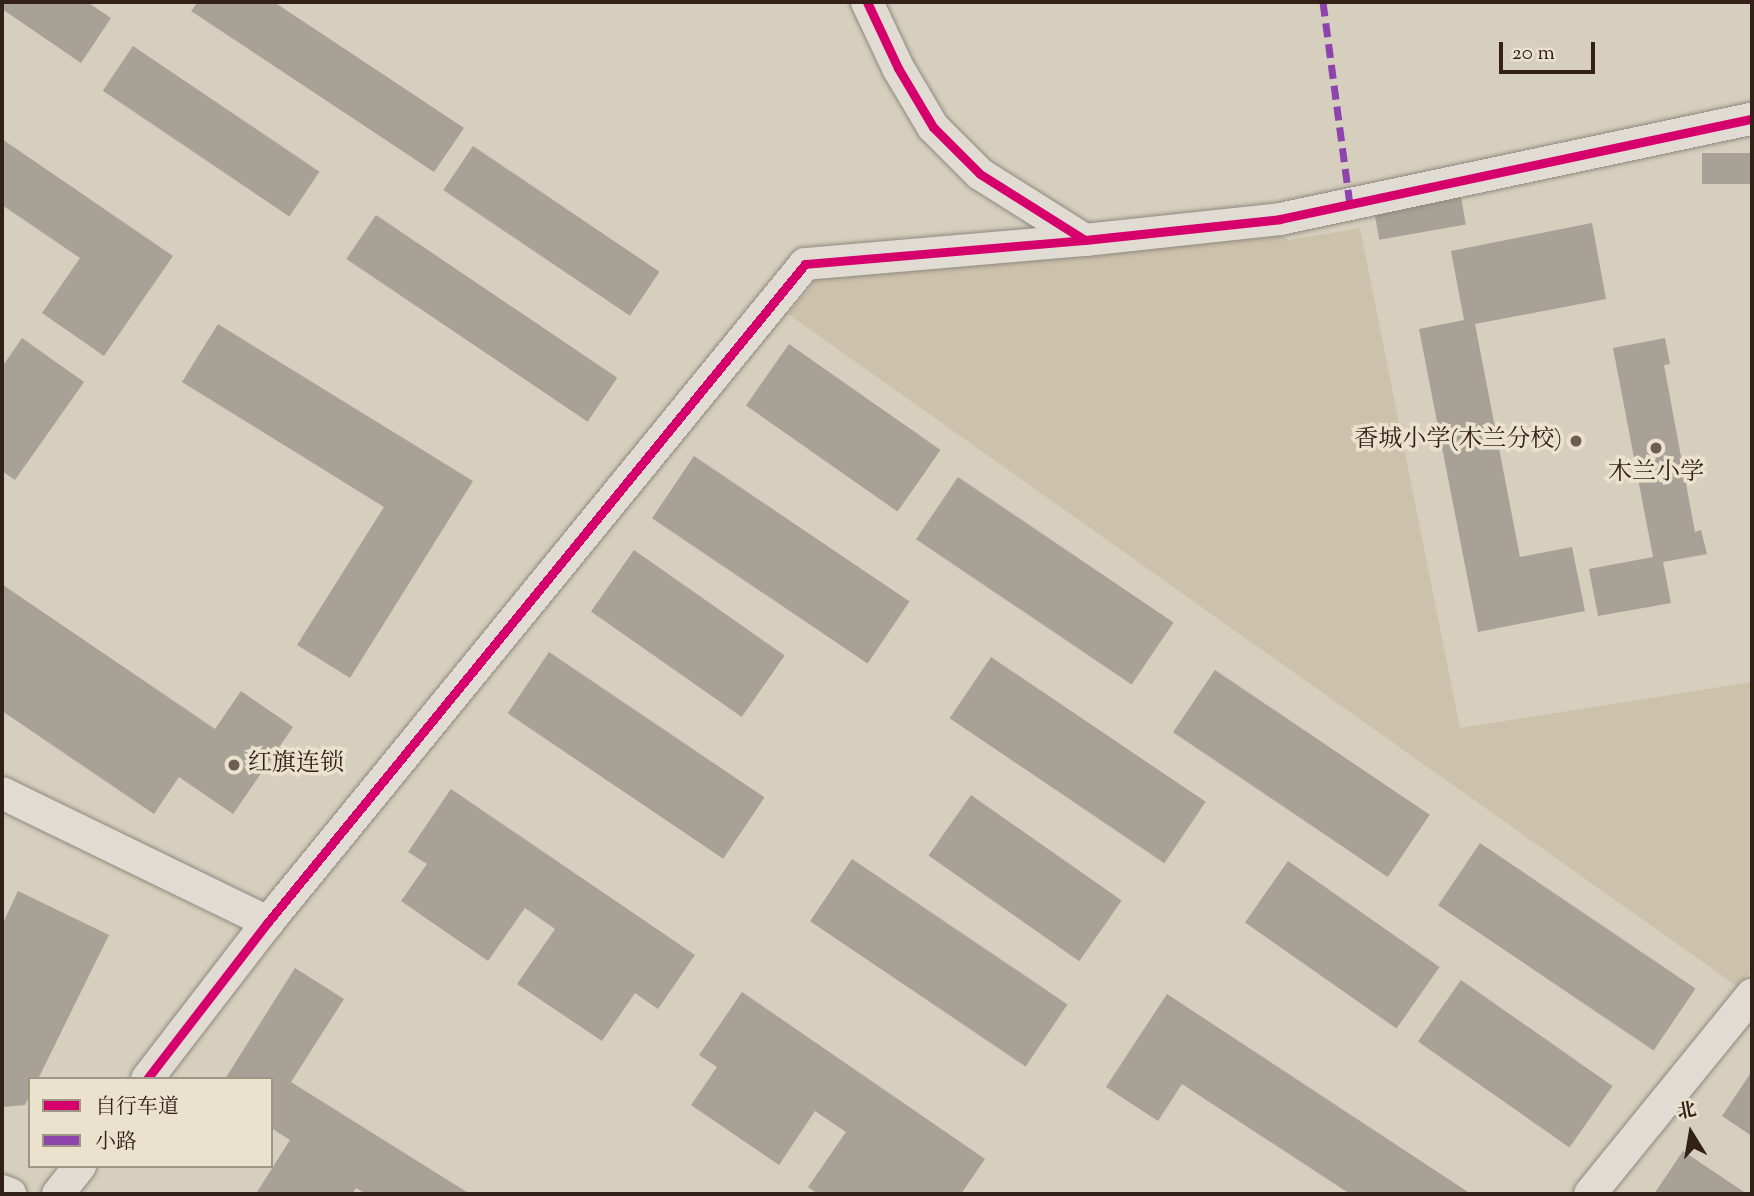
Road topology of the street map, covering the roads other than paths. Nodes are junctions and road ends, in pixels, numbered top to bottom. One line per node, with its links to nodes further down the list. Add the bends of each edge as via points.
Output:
1 (867, 2): 3 (street, via 933,127 981,174)
2 (1752, 119): 3 (street, via 1280,219)
3 (1085, 240): 5 (street, via 805,264)
4 (2, 793): 5 (street)
5 (268, 922): 7 (street)
6 (1752, 995): 12 (street)
7 (149, 1077)
8 (78, 1168): 11 (street)
9 (2, 1191): 10 (street)
10 (9, 1194)
11 (58, 1194)
12 (1590, 1194)

